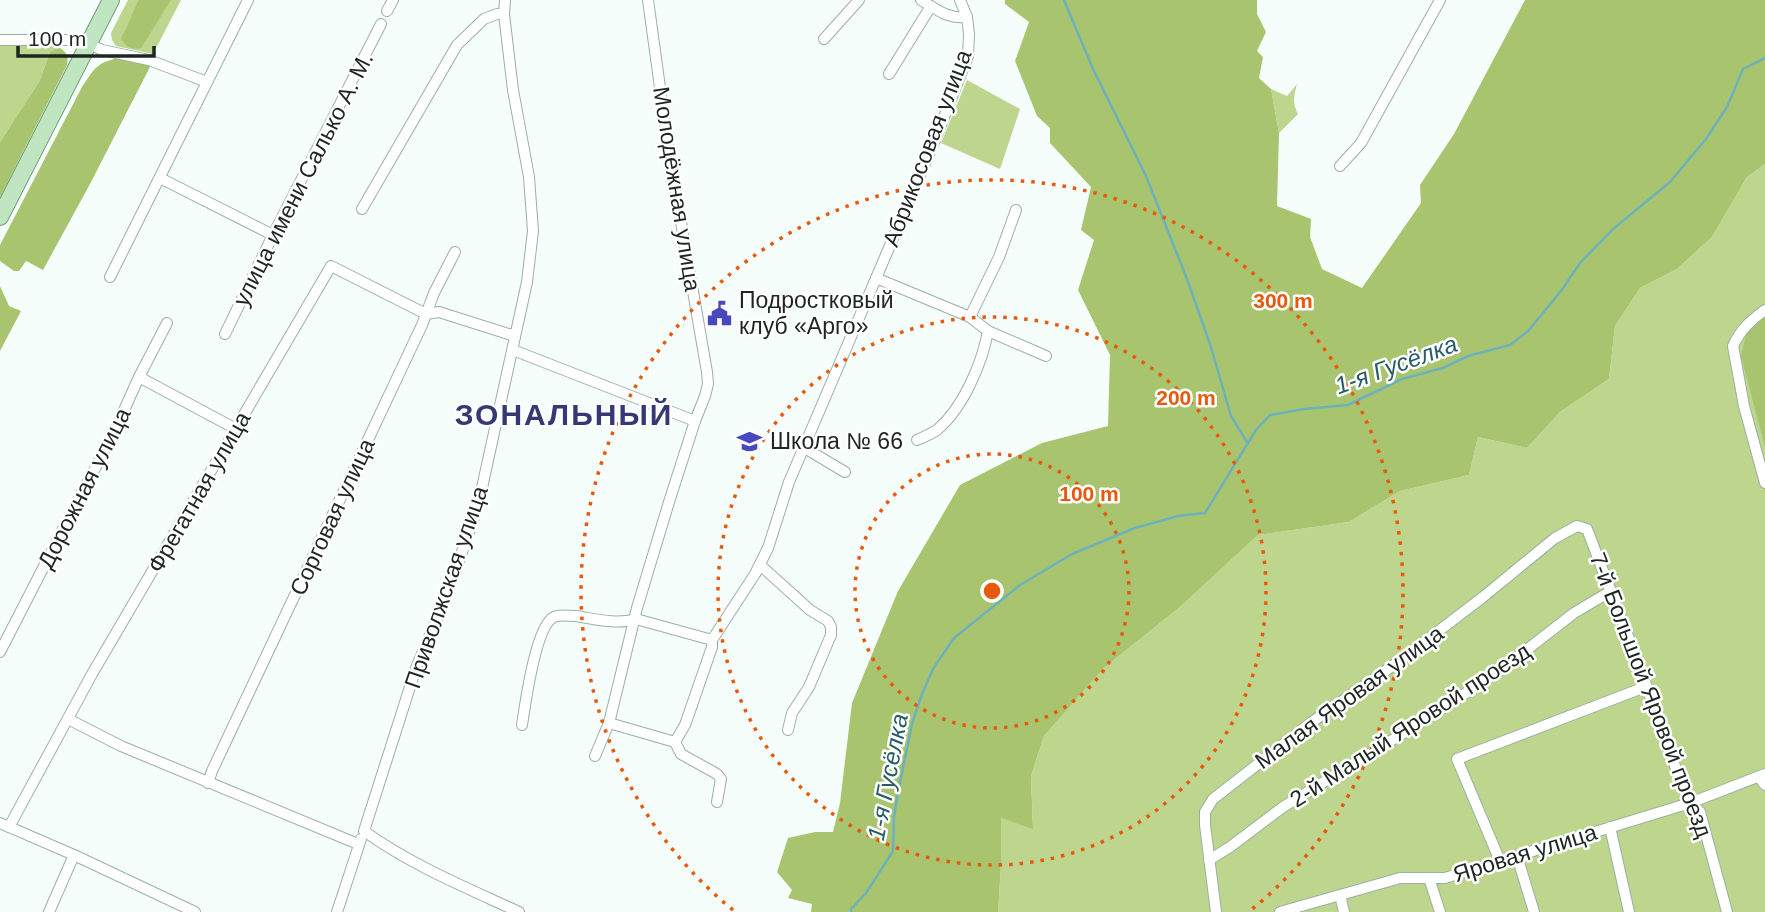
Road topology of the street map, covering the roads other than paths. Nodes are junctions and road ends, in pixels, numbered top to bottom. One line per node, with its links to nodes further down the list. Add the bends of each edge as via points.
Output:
1 (111, 0): 17 (main road)
2 (247, 0): 19 (street)
3 (393, 0): 11 (street)
4 (505, 0): 12 (street, Приволжская улица)
5 (648, 0): 39 (street, Молодёжная улица, via 668,153 707,372 708,384)
6 (859, 0): 15 (street)
7 (921, 0): 10 (street, Абрикосовая улица)
8 (960, 0): 13 (street, Абрикосовая улица)
9 (1440, 0): 20 (street, via 1361,143)
10 (931, 6): 13 (street, Абрикосовая улица, via 955,18); 18 (street)
11 (387, 11)
12 (504, 14): 22 (street, via 484,19 457,45); 35 (street, Приволжская улица, via 533,231)
13 (967, 17): 28 (street, Абрикосовая улица, via 968,56)
14 (381, 24): 25 (street, улица имени Салько А. М.)
15 (824, 39)
16 (0, 40): 17 (street)
17 (89, 44): 19 (street); 24 (main road)
18 (889, 74)
19 (207, 82): 21 (street)
20 (1340, 166)
21 (160, 178): 25 (street); 27 (street)
22 (362, 209)
23 (1016, 209): 31 (street)
24 (0, 217)
25 (274, 235): 34 (street, улица имени Салько А. М.)
26 (455, 252): 30 (street, Сорговая улица)
27 (110, 277)
28 (876, 278): 31 (street); 42 (street, Абрикосовая улица)
29 (1765, 310): 44 (street, via 1733,346)
30 (426, 314): 35 (street, via 439,312); 40 (street, Фрегатная улица, via 331,266); 59 (street, Сорговая улица)
31 (970, 317): 33 (street)
32 (167, 323): 38 (street, Дорожная улица)
33 (988, 331): 37 (street); 41 (street, via 973,383 946,421)
34 (225, 334)
35 (515, 336): 36 (street, Приволжская улица)
36 (513, 350): 39 (street); 64 (street, Приволжская улица, via 478,506 416,668)
37 (1046, 356)
38 (139, 377): 40 (street); 50 (street, Дорожная улица)
39 (695, 421): 48 (street, Молодёжная улица)
40 (236, 429): 52 (street, Фрегатная улица)
41 (917, 440)
42 (803, 447): 43 (street); 46 (street, Абрикосовая улица)
43 (845, 472)
44 (1765, 483)
45 (1577, 526): 47 (street, 7-й Большой Яровой проезд, via 1587,529); 68 (street, Малая Яровая улица, via 1555,538 1213,799 1205,812)
46 (760, 565): 49 (street, Абрикосовая улица); 55 (street, via 831,627)
47 (1611, 591): 51 (street, 7-й Большой Яровой проезд); 68 (street, 2-й Малый Яровой проезд, via 1574,613 1498,672 1283,807)
48 (635, 619): 49 (street); 53 (street, Молодёжная улица); 54 (street, via 626,622 567,615 555,616 547,623 532,663)
49 (712, 640): 56 (street, Абрикосовая улица, via 685,725)
50 (0, 652)
51 (1645, 687): 61 (street, 7-й Большой Яровой проезд); 69 (street, via 1457,759)
52 (68, 719): 59 (street); 62 (street, Фрегатная улица)
53 (608, 723): 56 (street); 57 (street, Молодёжная улица)
54 (522, 725)
55 (788, 730)
56 (675, 742): 60 (street, via 681,754 721,779)
57 (595, 756)
58 (1763, 779): 61 (street, Яровая улица)
59 (208, 783): 65 (street)
60 (717, 802)
61 (1690, 803): 63 (street, Яровая улица); 82 (street, 7-й Большой Яровой проезд, via 1700,812)
62 (4, 825): 66 (street)
63 (1610, 827): 67 (street, Яровая улица); 81 (street)
64 (365, 831): 65 (street, Приволжская улица); 75 (street, via 461,886)
65 (358, 844): 74 (street, Приволжская улица)
66 (74, 855): 72 (street); 73 (street)
67 (1517, 856): 69 (street, Яровая улица); 80 (street)
68 (1209, 860): 76 (street, Малая Яровая улица)
69 (1500, 861): 70 (street, Яровая улица, via 1445,878)
70 (1429, 878): 71 (street, Яровая улица, via 1400,877); 79 (street)
71 (1340, 895): 77 (street, Яровая улица); 78 (street)
72 (49, 912)
73 (195, 912)
74 (337, 912)
75 (519, 912)
76 (1216, 912)
77 (1280, 912)
78 (1344, 912)
79 (1440, 912)
80 (1534, 912)
81 (1629, 912)
82 (1727, 912)

